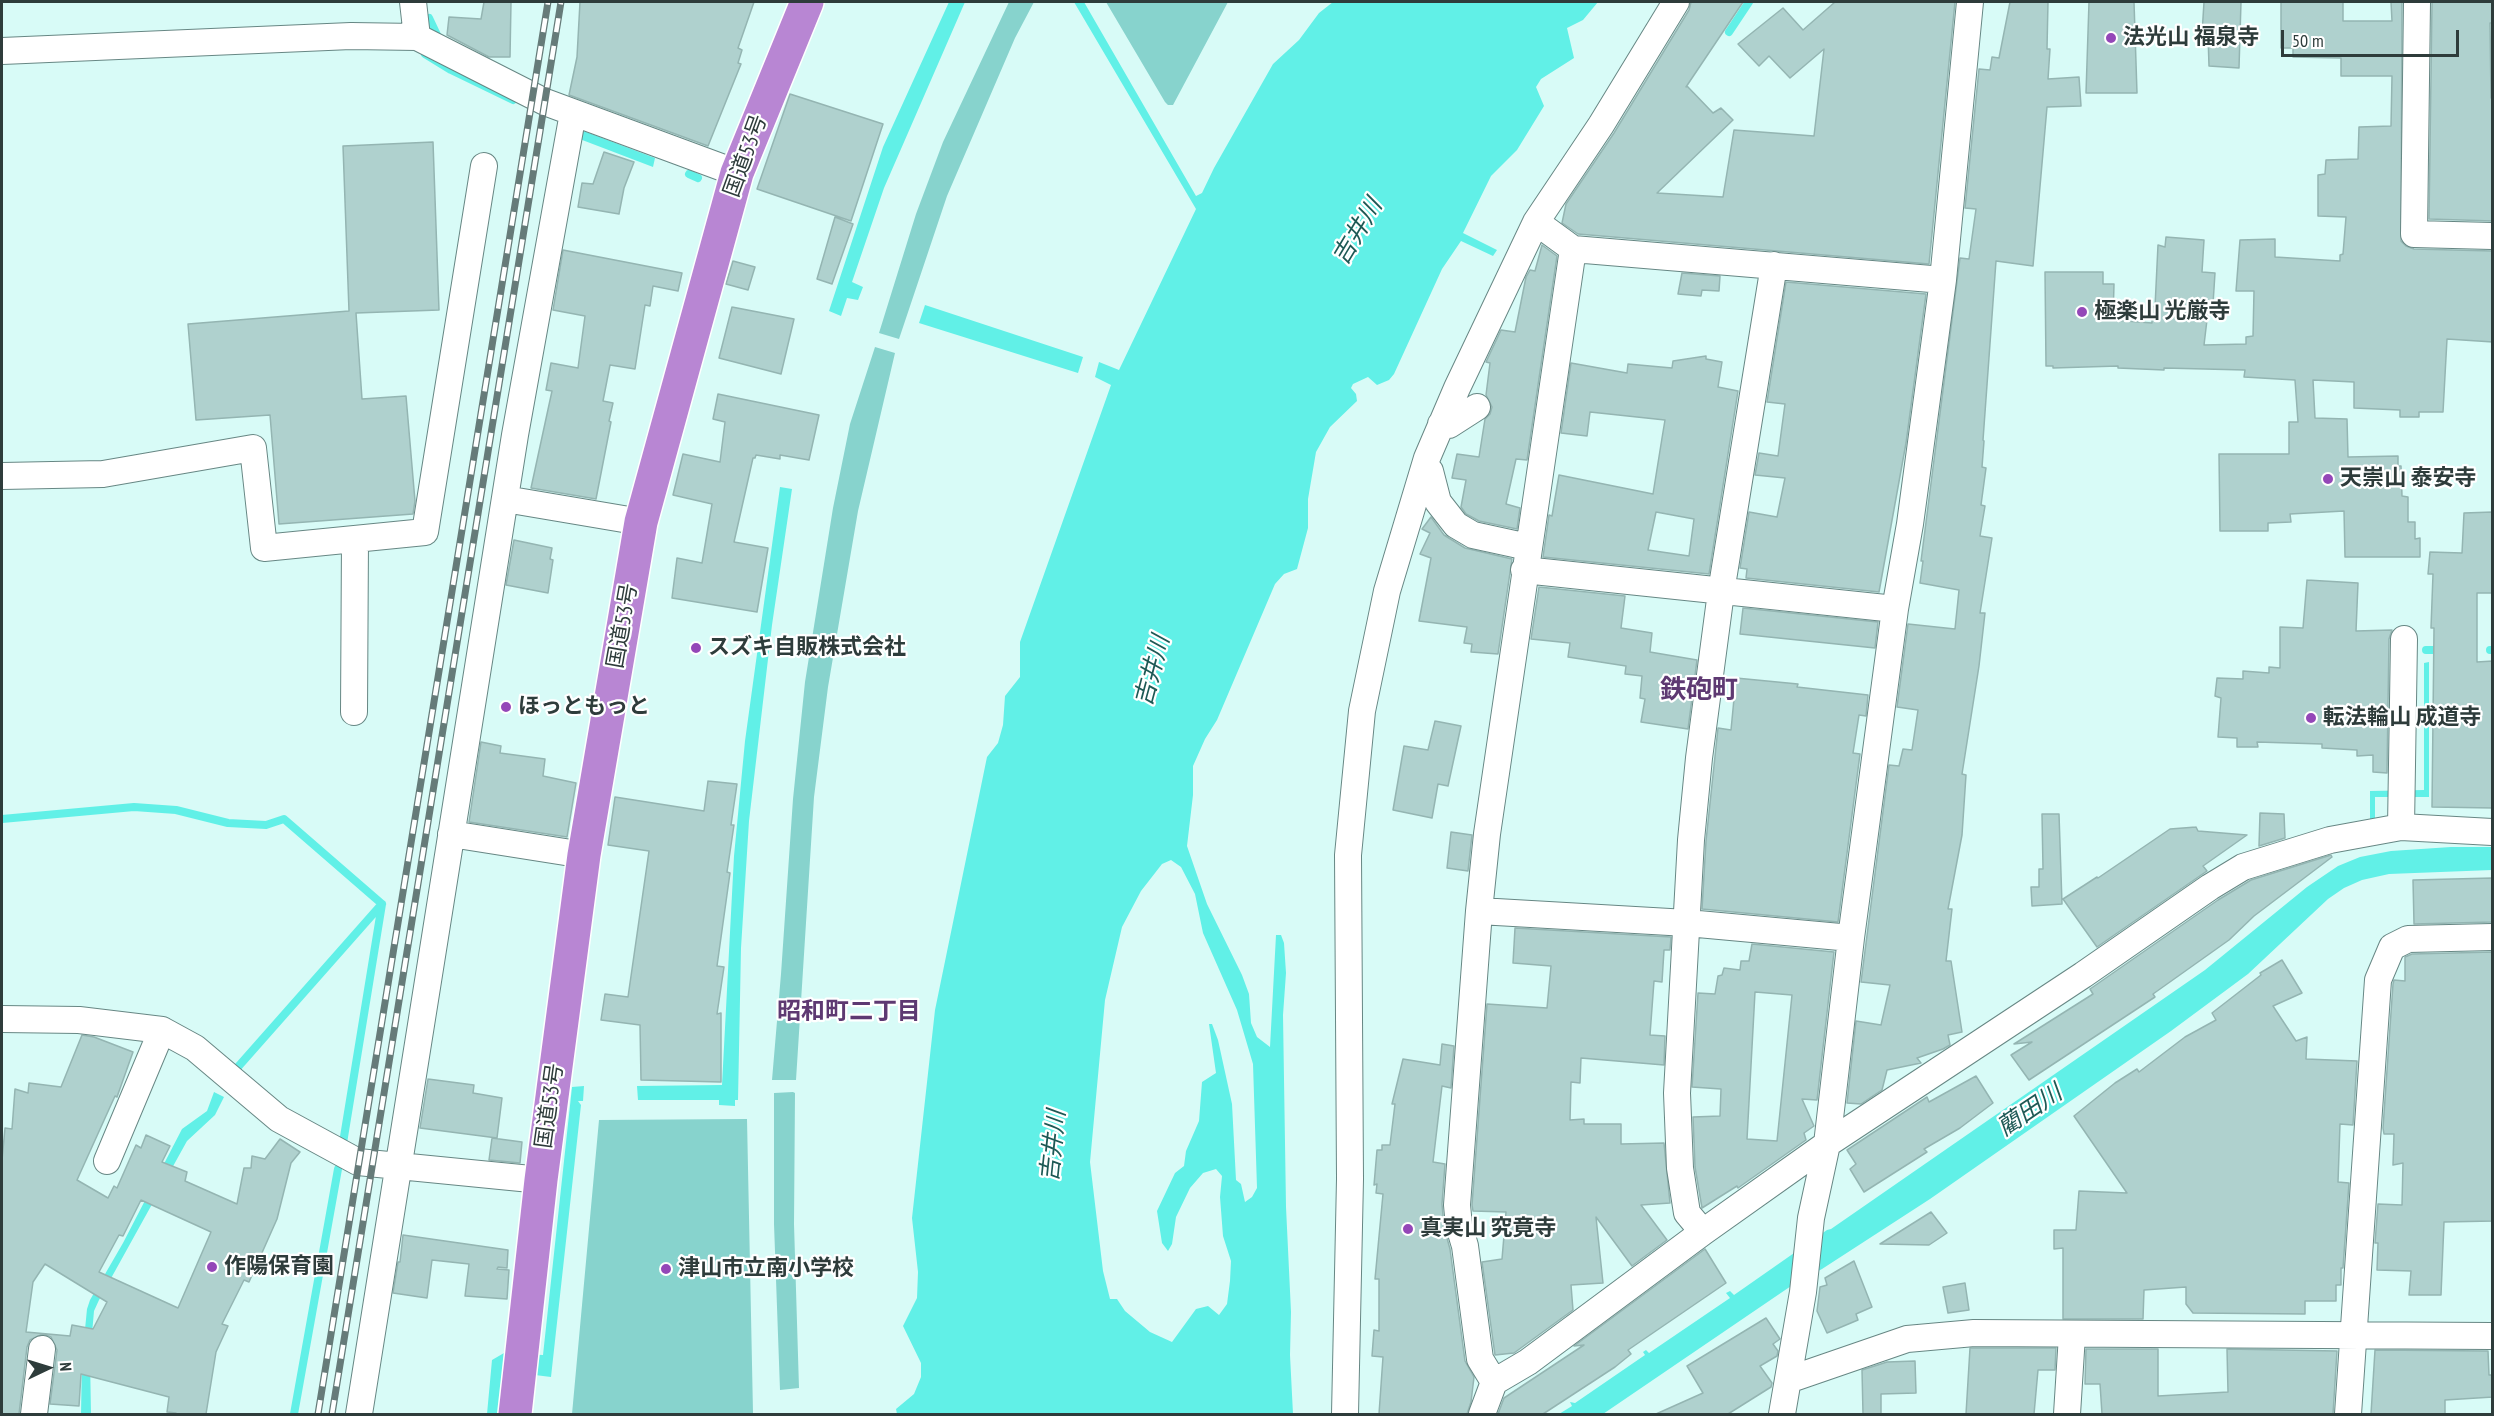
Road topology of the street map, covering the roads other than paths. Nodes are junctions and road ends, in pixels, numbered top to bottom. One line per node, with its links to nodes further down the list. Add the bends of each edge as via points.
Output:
1 (413, 2): 6 (street)
2 (807, 2): 10 (highway, 国道53号)
3 (1676, 2): 11 (street)
4 (1970, 2): 15 (street)
5 (2417, 2): 12 (street, via 2414,234)
6 (417, 37): 7 (street, via 351,36); 8 (street, via 533,97)
7 (2, 51)
8 (573, 113): 10 (street); 20 (street)
9 (484, 166): 22 (street, via 425,532)
10 (737, 173): 21 (highway, 国道53号)
11 (1536, 222): 13 (street); 17 (street)
12 (2493, 236)
13 (1573, 249): 14 (street); 23 (street)
14 (1774, 265): 15 (street); 24 (street)
15 (1943, 280): 25 (street)
16 (1477, 407): 17 (street, via 1449,425)
17 (1441, 424): 18 (street)
18 (1425, 465): 23 (street, via 1438,502 1456,525); 52 (street, via 1387,591 1362,711 1351,807)
19 (2, 476): 22 (street, via 103,474 253,448 264,548)
20 (505, 499): 21 (street); 30 (street)
21 (641, 522): 31 (highway, 国道53号)
22 (355, 539): 27 (street)
23 (1526, 559): 24 (street); 32 (street)
24 (1721, 592): 25 (street); 33 (street, via 1699,758)
25 (1895, 609): 35 (street)
26 (2404, 639): 28 (street)
27 (354, 712)
28 (2401, 827): 29 (street); 38 (street, via 2330,840 2243,867)
29 (2493, 831)
30 (451, 834): 31 (street); 40 (street)
31 (584, 855): 41 (highway, 国道53号)
32 (1479, 912): 33 (street); 48 (street, via 1457,1205 1480,1359)
33 (1687, 923): 35 (street); 42 (street, via 1677,1094 1680,1168 1687,1213)
34 (2493, 937): 44 (street, via 2408,939 2392,947 2378,980)
35 (1851, 938): 38 (street)
36 (2, 1023): 37 (street, via 79,1020)
37 (162, 1030): 39 (street); 40 (street, via 195,1048 279,1119 358,1162)
38 (1827, 1144): 42 (street); 47 (street, via 1811,1218)
39 (107, 1161)
40 (399, 1166): 41 (street); 50 (street)
41 (541, 1180): 51 (highway, 国道53号)
42 (1703, 1232): 48 (street, via 1528,1362)
43 (2072, 1335): 44 (street); 47 (street, via 1974,1333 1907,1339); 55 (street)
44 (2354, 1336): 45 (street); 56 (street)
45 (2493, 1336)
46 (42, 1349): 49 (street)
47 (1788, 1380): 54 (street)
48 (1494, 1382): 53 (street)
49 (34, 1414)
50 (359, 1414)
51 (514, 1414)
52 (1345, 1414)
53 (1482, 1414)
54 (1782, 1414)
55 (2067, 1414)
56 (2348, 1414)

